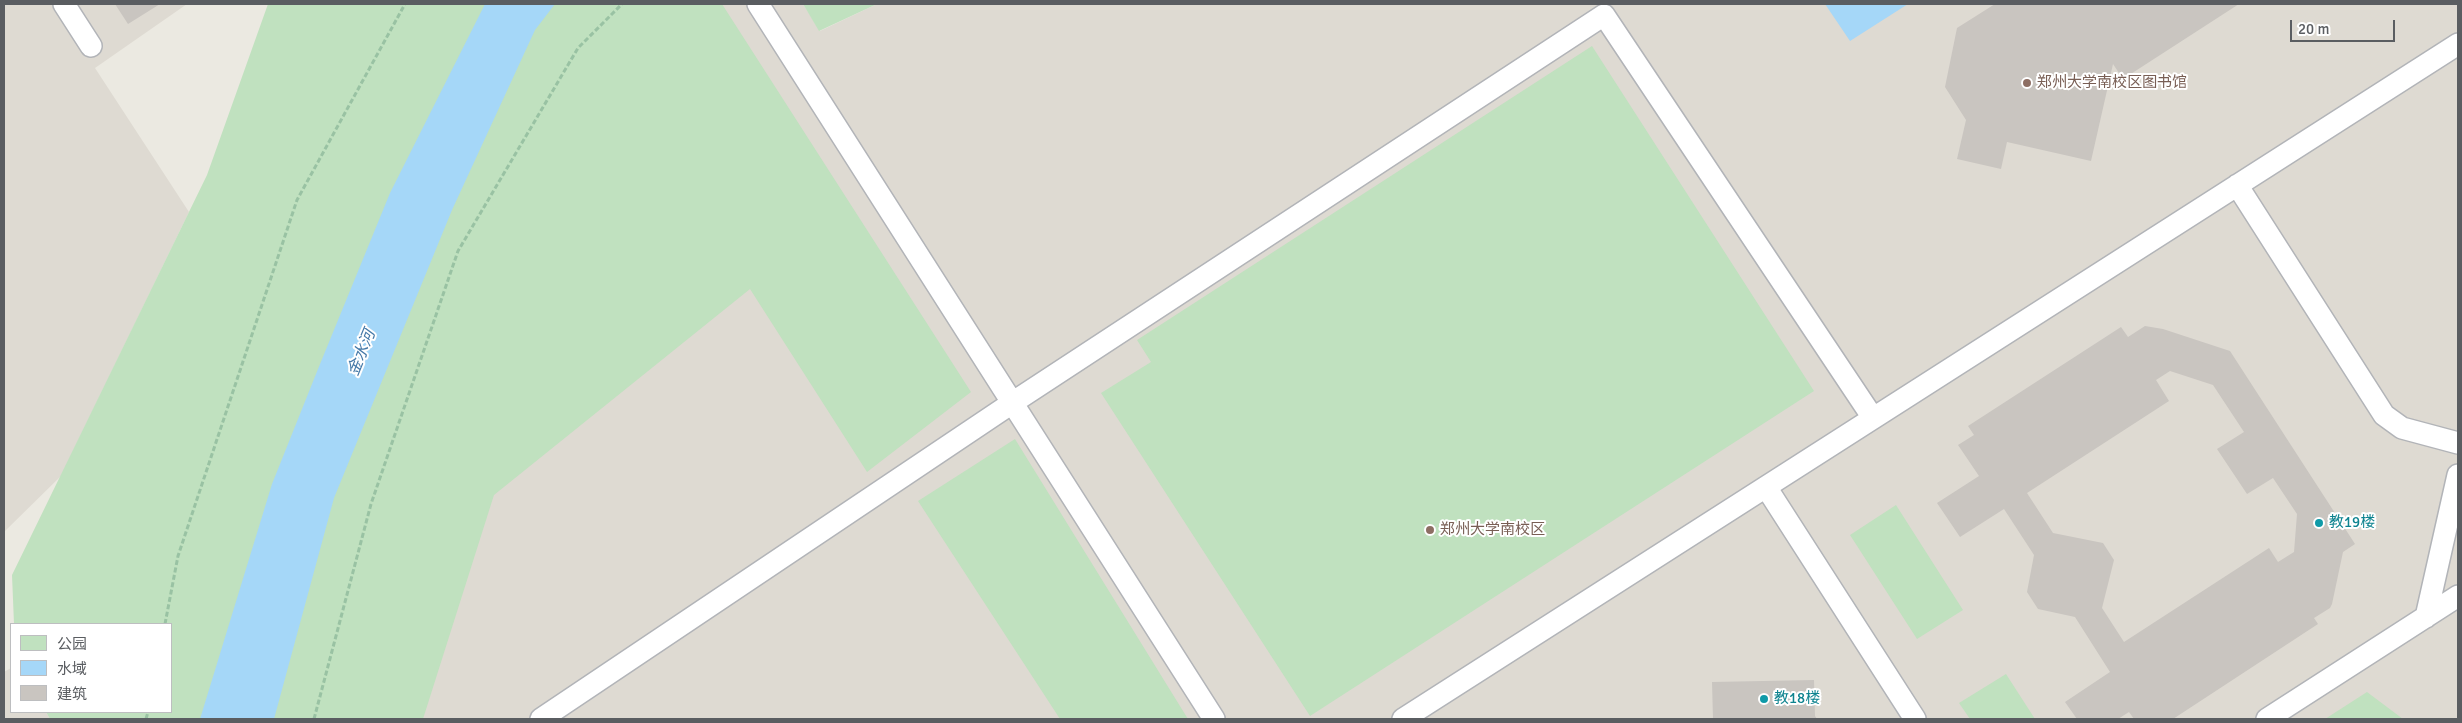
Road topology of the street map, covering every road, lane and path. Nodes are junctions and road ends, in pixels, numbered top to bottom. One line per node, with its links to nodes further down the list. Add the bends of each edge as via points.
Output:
1 (64, 4): 6 (lane)
2 (405, 4): 15 (path, via 297,200 178,556)
3 (622, 4): 16 (path, via 578,48 458,251 370,504)
4 (758, 4): 8 (lane)
5 (2458, 44): 7 (lane)
6 (91, 46)
7 (2237, 185): 9 (lane); 10 (lane, via 2384,415 2402,428)
8 (1012, 403): 9 (lane, via 1604,14); 17 (lane); 18 (lane)
9 (1874, 418): 12 (lane)
10 (2458, 443)
11 (2458, 475): 14 (lane)
12 (1766, 487): 19 (lane); 20 (lane)
13 (2458, 596): 14 (lane)
14 (2426, 617): 21 (lane)
15 (165, 623)
16 (314, 719)
17 (541, 719)
18 (1214, 719)
19 (1403, 719)
20 (1915, 719)
21 (2267, 719)

